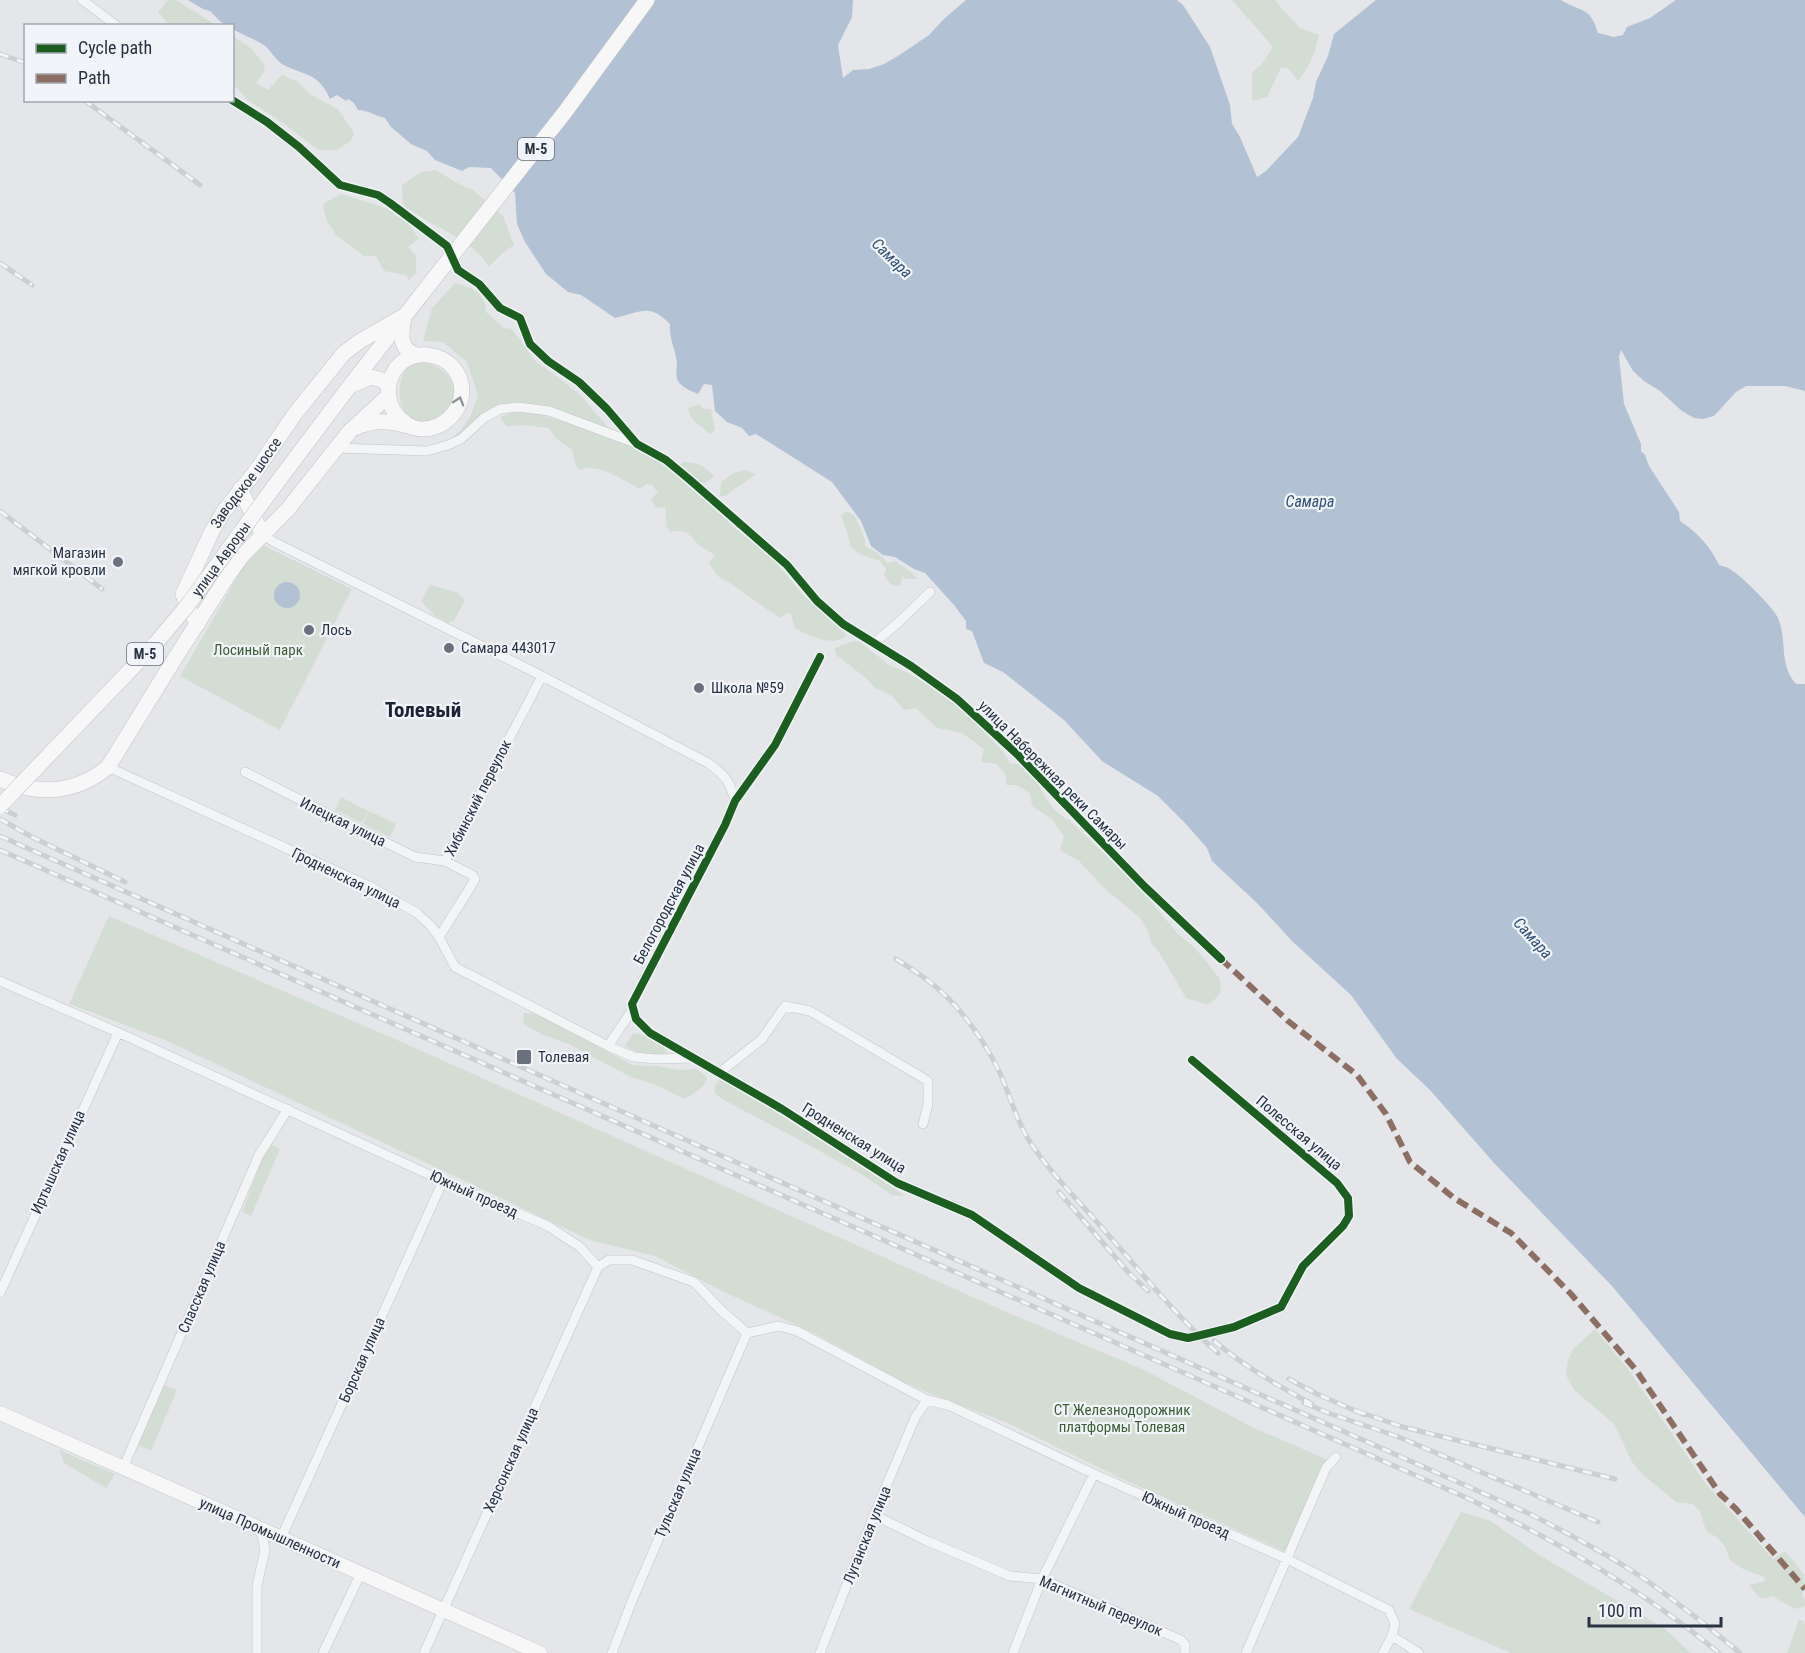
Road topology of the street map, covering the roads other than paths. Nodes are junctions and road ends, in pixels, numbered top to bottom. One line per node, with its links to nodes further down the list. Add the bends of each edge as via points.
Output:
1 (82, 0): 3 (street)
2 (647, 0): 5 (main road, улица Авроры / М-5, bridge)
3 (114, 24)
4 (234, 101): 13 (street, улица Набережная реки Самары, via 267,122 340,184 378,195 447,246 458,270 479,284 500,308 520,318 530,344 579,382)
5 (405, 316): 6 (main road, Заводское шоссе); 7 (main road, via 403,344); 8 (main road, улица Авроры / М-5)
6 (344, 353): 8 (main road, via 354,349 361,354); 15 (main road, Заводское шоссе)
7 (417, 355): 10 (main road, via 396,367); 11 (main road, one-way to 7, via 445,422 457,409 462,390 459,377 446,361)
8 (360, 372): 9 (main road, улица Авроры / М-5)
9 (349, 387): 10 (main road, via 371,377 382,380); 26 (main road, улица Авроры / М-5, bridge, via 187,606)
10 (388, 391): 11 (main road, via 395,414); 12 (main road)
11 (414, 428): 12 (main road, via 374,421)
12 (350, 431): 14 (main road)
13 (637, 444): 14 (street, via 549,411 518,407 500,409 461,439 427,451); 19 (street, улица Набережная реки Самары, via 666,460 690,480 787,565 817,601 843,624)
14 (336, 448): 16 (main road)
15 (240, 489): 16 (main road); 18 (main road, Заводское шоссе, via 212,531 183,594)
16 (263, 535): 18 (main road, via 237,563); 21 (street)
17 (930, 592): 19 (street)
18 (198, 624): 22 (main road)
19 (874, 643): 29 (street, улица Набережная реки Самары, via 957,699)
20 (820, 657): 25 (street, Белогородская улица, via 775,745)
21 (542, 676): 25 (street, via 708,763 732,786); 27 (street, Хибинский переулок)
22 (108, 767): 24 (main road, via 74,788 61,790 36,789); 28 (street, Гродненская улица, via 369,886 417,914)
23 (245, 772): 27 (street, Илецкая улица, via 415,857)
24 (0, 778)
25 (735, 801): 31 (street, Белогородская улица, via 632,1004)
26 (0, 806)
27 (445, 861): 28 (street, Хибинский переулок, via 475,879)
28 (439, 937): 33 (street, Гродненская улица, via 455,967)
29 (1221, 959)
30 (0, 981): 32 (street, Южный проезд)
31 (635, 1014): 33 (street, Белогородская улица); 34 (street, Гродненская улица, via 650,1033)
32 (118, 1032): 37 (street, Южный проезд); 41 (street, Иртышская улица)
33 (608, 1046): 34 (street, Гродненская улица, via 634,1057)
34 (693, 1058): 36 (street, Гродненская улица)
35 (1192, 1060): 43 (street, Полесская улица, via 1337,1183 1348,1198 1349,1216 1303,1266 1281,1307 1234,1327)
36 (719, 1073): 38 (street, via 762,1039 785,1006 810,1011 928,1081); 43 (street, Гродненская улица, via 897,1183 972,1215 1079,1288 1170,1334)
37 (288, 1109): 39 (street, Южный проезд); 47 (street, Спасская улица, via 259,1155)
38 (923, 1124)
39 (443, 1181): 40 (street, Южный проезд, via 548,1226 580,1247); 51 (street, Борская улица)
40 (598, 1267): 42 (street, via 609,1260 633,1260 694,1282); 55 (street, Херсонская улица)
41 (0, 1293)
42 (747, 1333): 44 (street, Южный проезд, via 779,1326 797,1331); 62 (street, Тульская улица)
43 (1188, 1338)
44 (927, 1400): 48 (street, Южный проезд, via 948,1405); 49 (street, Луганская улица, via 915,1418)
45 (0, 1413): 47 (main road, улица Промышленности)
46 (1336, 1457): 52 (street, via 1326,1468)
47 (123, 1468): 50 (main road, улица Промышленности)
48 (1094, 1474): 52 (street, Южный проезд); 54 (street)
49 (874, 1515): 54 (street, Магнитный переулок, via 1010,1576); 63 (street, Луганская улица)
50 (256, 1527): 51 (main road, улица Промышленности); 58 (street, via 265,1550 257,1586)
51 (281, 1538): 53 (main road, улица Промышленности)
52 (1287, 1559): 56 (street, Южный проезд, via 1389,1610 1395,1624); 66 (street)
53 (361, 1573): 55 (main road, улица Промышленности); 59 (street)
54 (1042, 1579): 64 (street); 65 (street, Магнитный переулок, via 1181,1640)
55 (444, 1610): 57 (main road, улица Промышленности); 60 (street, Херсонская улица)
56 (1392, 1636): 67 (street); 68 (street)
57 (521, 1649): 61 (main road, улица Промышленности)
58 (257, 1653)
59 (323, 1653)
60 (424, 1653)
61 (540, 1653)
62 (612, 1653)
63 (820, 1653)
64 (1013, 1653)
65 (1185, 1653)
66 (1246, 1653)
67 (1383, 1653)
68 (1419, 1653)

